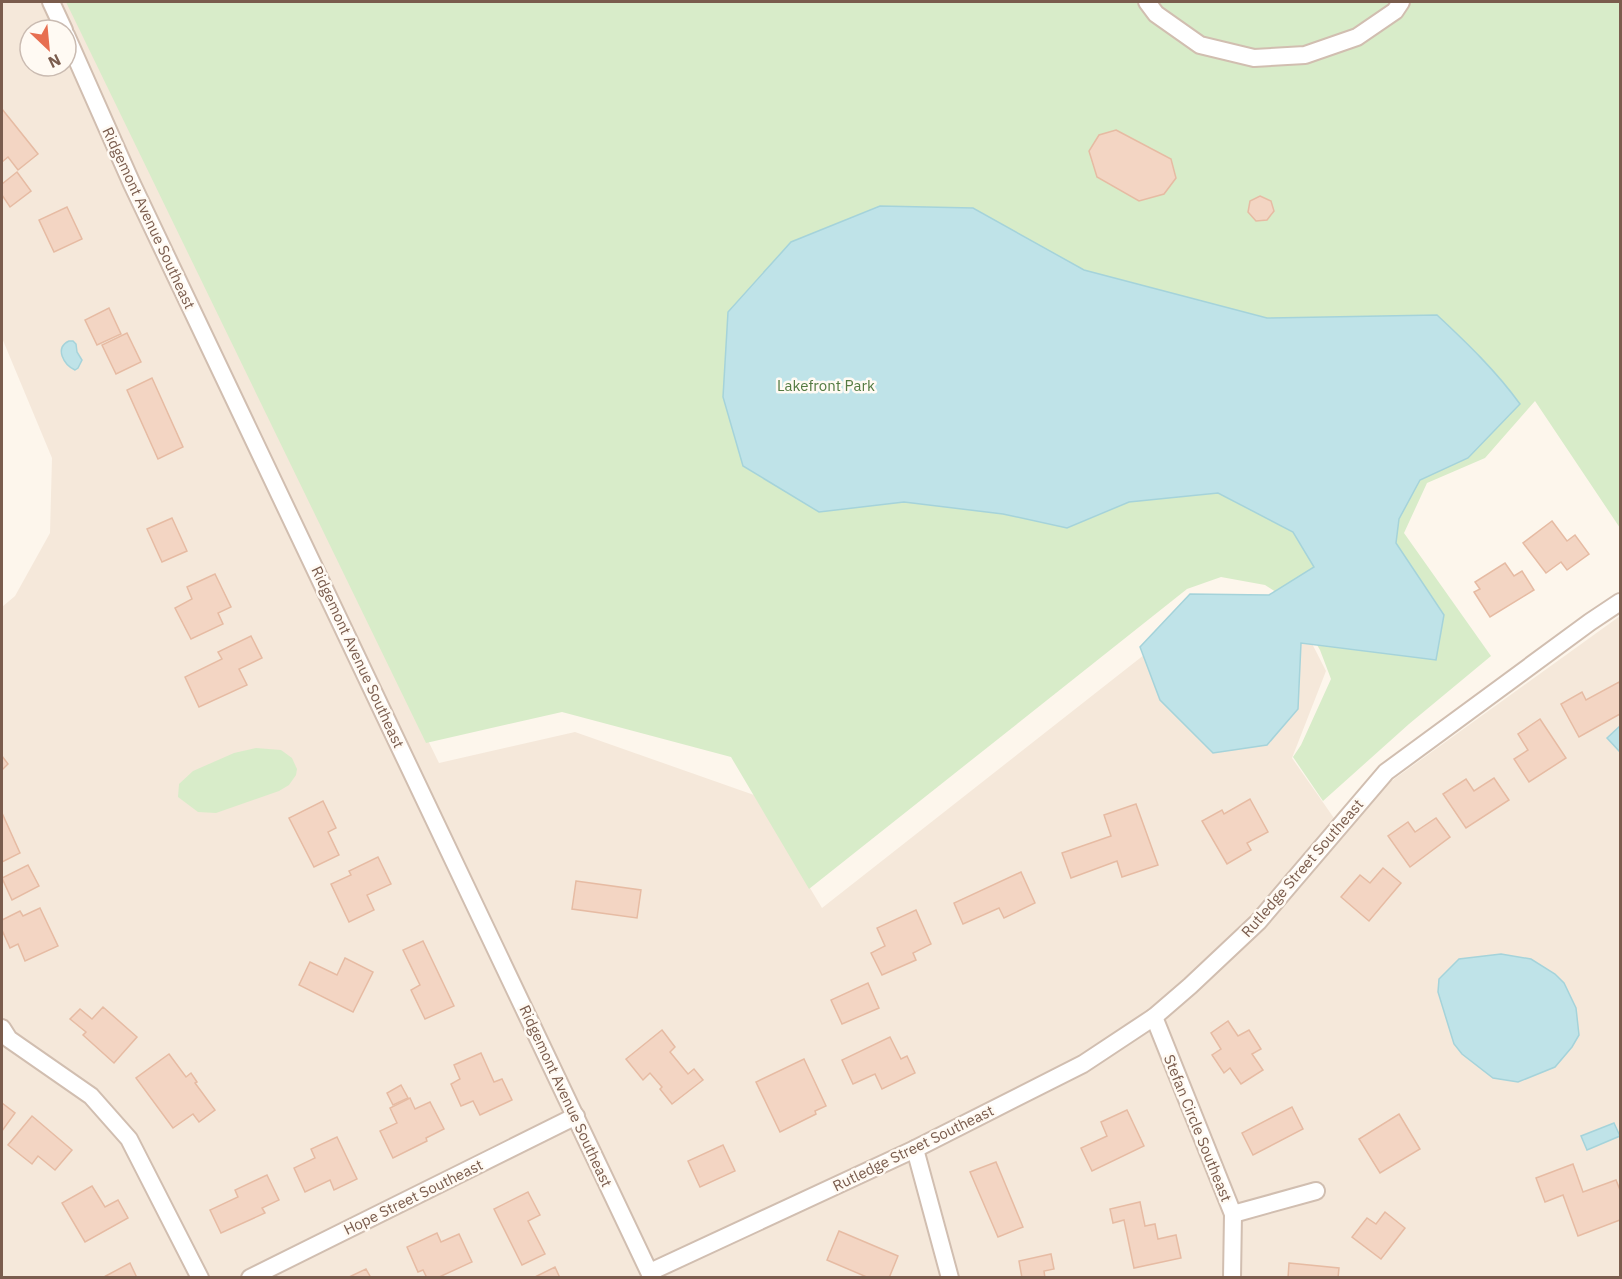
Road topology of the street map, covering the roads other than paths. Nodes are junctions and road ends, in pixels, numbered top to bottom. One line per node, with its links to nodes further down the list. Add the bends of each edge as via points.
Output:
1 (51, 2): 4 (street)
2 (1147, 2): 3 (street, via 1156,14 1200,45 1254,58 1305,55 1357,37 1395,11)
3 (1401, 2)
4 (58, 18)
5 (78, 62): 9 (street, Ridgemont Avenue Southeast, via 132,184)
6 (1620, 602): 7 (street, Rutledge Street Southeast, via 1386,772 1258,922)
7 (1154, 1017): 10 (street, Rutledge Street Southeast, via 1083,1064); 12 (street, Stefan Circle Southeast)
8 (2, 1028): 14 (street, via 9,1038 91,1096 129,1139)
9 (576, 1116): 13 (street, Ridgemont Avenue Southeast); 15 (street, Hope Street Southeast)
10 (915, 1149): 13 (street, Rutledge Street Southeast); 16 (street)
11 (1316, 1191): 12 (street)
12 (1233, 1214): 17 (street, Stefan Circle Southeast)
13 (651, 1275)
14 (200, 1278)
15 (250, 1278)
16 (950, 1278)
17 (1232, 1278)

